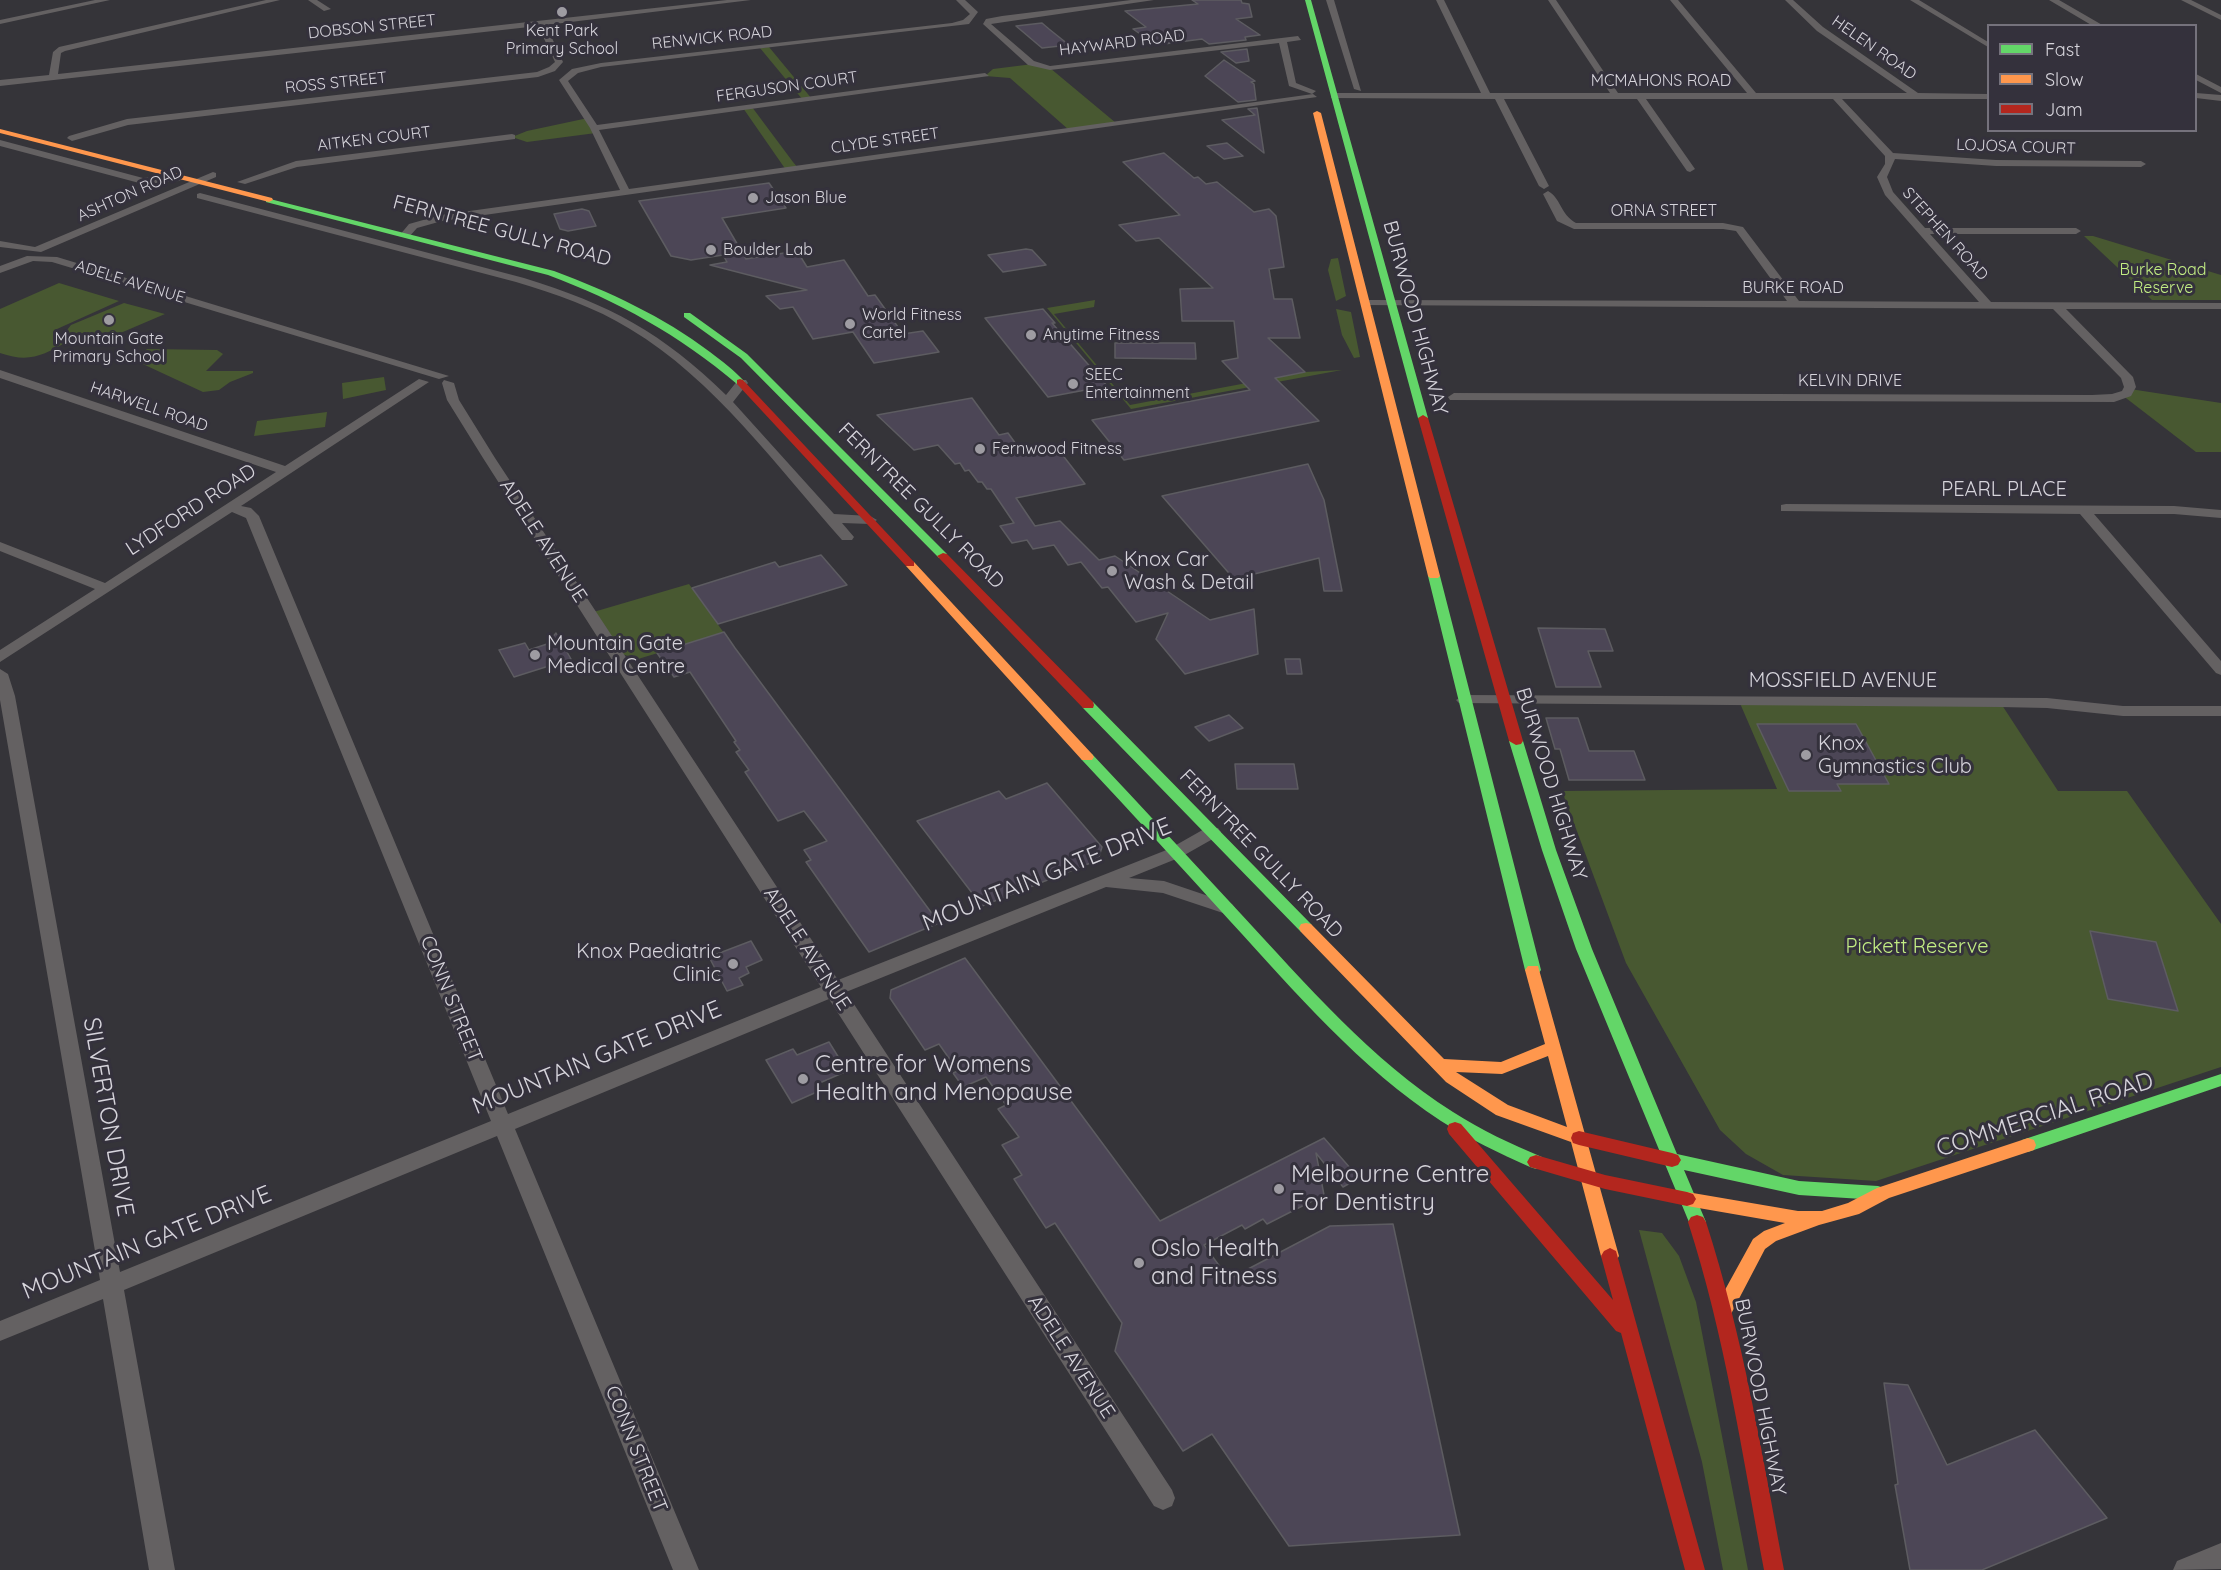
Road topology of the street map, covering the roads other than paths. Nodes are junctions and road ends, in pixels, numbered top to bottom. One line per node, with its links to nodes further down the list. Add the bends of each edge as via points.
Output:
1 (87, 0): 21 (street)
2 (106, 0): 21 (street)
3 (230, 0): 18 (street)
4 (276, 0): 18 (street)
5 (312, 0): 19 (street)
6 (747, 0): 23 (street, DOBSON STREET)
7 (960, 0): 47 (street, RENWICK ROAD, via 974,15 952,25 575,71 562,81)
8 (1150, 0): 25 (street, HAYWARD ROAD, via 997,19 987,24 1031,63 1050,68)
9 (1308, 0): 39 (main road, BURWOOD HIGHWAY)
10 (1330, 0): 33 (street)
11 (1440, 0): 36 (street)
12 (1552, 0): 38 (street)
13 (1674, 0): 41 (street)
14 (1788, 0): 43 (street, HELEN ROAD, via 1820,29)
15 (1914, 0): 27 (street)
16 (2053, 0): 24 (street)
17 (2185, 0): 20 (street)
18 (246, 7): 30 (street, via 56,49)
19 (327, 9)
20 (2221, 18)
21 (0, 20)
22 (1294, 21): 26 (main road)
23 (541, 23): 30 (street, DOBSON STREET); 50 (street, ROSS STREET, via 559,62 538,74 127,122)
24 (2096, 24)
25 (1282, 39): 26 (street, HAYWARD ROAD); 35 (street, via 1292,84)
26 (1300, 44)
27 (1987, 44)
28 (1307, 71): 35 (main road)
29 (985, 76): 47 (street, FERGUSON COURT)
30 (53, 77): 32 (street, DOBSON STREET)
31 (2197, 78): 34 (street)
32 (0, 83)
33 (1358, 89)
34 (2219, 93): 45 (street)
35 (1312, 94): 39 (main road); 62 (street, CLYDE STREET); 77 (main road)
36 (1486, 95): 37 (street, MCMAHONS ROAD); 39 (street, MCMAHONS ROAD)
37 (1498, 95): 38 (street, MCMAHONS ROAD); 79 (street, ORNA STREET, via 1563,226 1739,226)
38 (1615, 95): 40 (street, MCMAHONS ROAD)
39 (1334, 96): 78 (main road, BURWOOD HIGHWAY)
40 (1639, 96): 41 (street, MCMAHONS ROAD); 54 (street)
41 (1754, 96): 42 (street, MCMAHONS ROAD)
42 (1835, 96): 43 (street, MCMAHONS ROAD); 52 (street)
43 (1916, 96): 44 (street, MCMAHONS ROAD)
44 (1987, 96)
45 (2197, 96)
46 (0, 120): 50 (main road, FERNTREE GULLY ROAD)
47 (594, 128): 62 (street, RENWICK ROAD)
48 (0, 131): 56 (main road, FERNTREE GULLY ROAD)
49 (512, 137): 59 (street, AITKEN COURT, via 296,164)
50 (72, 138): 55 (main road, FERNTREE GULLY ROAD)
51 (0, 143): 57 (street, FERNTREE GULLY ROAD)
52 (1890, 156): 53 (street, LOJOSA COURT, via 1996,164); 67 (street, STEPHEN ROAD, via 1883,183)
53 (2141, 164)
54 (1690, 169)
55 (213, 175): 58 (street, ASHTON ROAD); 59 (main road, FERNTREE GULLY ROAD)
56 (179, 178): 57 (street, FERNTREE GULLY ROAD); 58 (main road, FERNTREE GULLY ROAD)
57 (143, 181): 60 (street, FERNTREE GULLY ROAD)
58 (195, 182): 60 (street, ASHTON ROAD); 61 (main road, FERNTREE GULLY ROAD)
59 (242, 182): 69 (main road, FERNTREE GULLY ROAD)
60 (164, 190): 61 (street); 73 (street, ASHTON ROAD)
61 (226, 190): 64 (street); 69 (main road, FERNTREE GULLY ROAD)
62 (626, 193): 65 (street, CLYDE STREET)
63 (200, 196): 64 (street)
64 (215, 200): 70 (street)
65 (462, 216): 66 (street, CLYDE STREET); 69 (street, CLYDE STREET, via 428,220)
66 (429, 230): 69 (main road, FERNTREE GULLY ROAD); 76 (main road, FERNTREE GULLY ROAD)
67 (1922, 231): 68 (street); 80 (street, STEPHEN ROAD)
68 (2076, 231)
69 (404, 232): 70 (street, CLYDE STREET); 72 (main road, FERNTREE GULLY ROAD)
70 (363, 238): 74 (street)
71 (0, 244): 73 (street, ADELE AVENUE)
72 (442, 245): 74 (street); 85 (main road, FERNTREE GULLY ROAD, via 551,273 601,291 664,320)
73 (37, 255): 75 (street, ASHTON ROAD); 87 (street, ADELE AVENUE, via 413,367)
74 (444, 260): 84 (street, via 572,297 616,316)
75 (2, 269)
76 (598, 276)
77 (1365, 303): 78 (street, BURKE ROAD); 109 (main road)
78 (1391, 303): 79 (street, BURKE ROAD); 108 (main road, BURWOOD HIGHWAY)
79 (1795, 304): 80 (street, BURKE ROAD)
80 (1989, 306): 81 (street, BURKE ROAD)
81 (2057, 306): 82 (street, BURKE ROAD); 89 (street, KELVIN DRIVE, via 2127,377 2127,393 2092,399)
82 (2221, 306)
83 (674, 308): 91 (main road, FERNTREE GULLY ROAD, via 744,356)
84 (672, 352): 85 (street); 90 (street)
85 (709, 353): 88 (main road, FERNTREE GULLY ROAD)
86 (0, 374): 92 (street, HARWELL ROAD)
87 (435, 383): 92 (street, LYDFORD ROAD, via 404,397); 115 (street, ADELE AVENUE, via 453,400)
88 (742, 383): 90 (street); 93 (main road, FERNTREE GULLY ROAD)
89 (1454, 397)
90 (726, 404): 98 (street)
91 (856, 467): 93 (main road); 111 (main road, FERNTREE GULLY ROAD)
92 (287, 471): 94 (street, LYDFORD ROAD)
93 (827, 474): 99 (main road, FERNTREE GULLY ROAD)
94 (232, 508): 102 (street, LYDFORD ROAD); 120 (street, CONN STREET, via 252,516)
95 (1786, 508): 96 (street, PEARL PLACE)
96 (2084, 510): 97 (street, PEARL PLACE); 103 (street)
97 (2221, 514)
98 (829, 518): 99 (street); 100 (street)
99 (870, 520): 112 (main road, FERNTREE GULLY ROAD)
100 (847, 537)
101 (0, 546): 102 (street)
102 (105, 588): 105 (street, LYDFORD ROAD)
103 (2201, 646): 104 (street); 106 (street)
104 (2221, 646)
105 (0, 657)
106 (2221, 670)
107 (0, 674): 127 (street, SILVERTON DRIVE)
108 (1505, 699): 109 (street, MOSSFIELD AVENUE); 110 (street, MOSSFIELD AVENUE, via 2012,702 2123,711); 122 (main road, BURWOOD HIGHWAY, via 1565,900)
109 (1464, 700): 116 (main road)
110 (2221, 711)
111 (1212, 832): 112 (street, MOUNTAIN GATE DRIVE); 117 (main road, FERNTREE GULLY ROAD)
112 (1175, 853): 113 (street, MOUNTAIN GATE DRIVE); 114 (main road, FERNTREE GULLY ROAD)
113 (1102, 882): 114 (street, via 1164,887); 115 (street, MOUNTAIN GATE DRIVE)
114 (1227, 908): 119 (main road, FERNTREE GULLY ROAD, via 1340,1028)
115 (833, 989): 120 (street, MOUNTAIN GATE DRIVE); 131 (street, ADELE AVENUE)
116 (1553, 1047): 117 (main road, via 1502,1068); 121 (main road)
117 (1438, 1065): 121 (main road, FERNTREE GULLY ROAD, via 1492,1106 1541,1128)
118 (2221, 1080): 124 (main road, COMMERCIAL ROAD)
119 (1437, 1109): 123 (main road, FERNTREE GULLY ROAD, via 1500,1146); 130 (main road)
120 (503, 1124): 127 (street, MOUNTAIN GATE DRIVE); 134 (street, CONN STREET)
121 (1578, 1138): 122 (main road, FERNTREE GULLY ROAD); 123 (main road)
122 (1672, 1160): 124 (main road, COMMERCIAL ROAD, via 1811,1191); 125 (main road, BURWOOD HIGHWAY)
123 (1589, 1179): 125 (main road, FERNTREE GULLY ROAD); 130 (main road)
124 (1883, 1193): 126 (main road, COMMERCIAL ROAD, via 1846,1212)
125 (1687, 1199): 126 (main road, COMMERCIAL ROAD); 128 (main road, BURWOOD HIGHWAY)
126 (1815, 1219): 128 (main road, via 1759,1244)
127 (112, 1284): 129 (street, MOUNTAIN GATE DRIVE); 133 (street, SILVERTON DRIVE)
128 (1724, 1308): 136 (main road, BURWOOD HIGHWAY)
129 (0, 1330)
130 (1634, 1338): 135 (main road)
131 (1163, 1498)
132 (2221, 1556): 137 (street)
133 (162, 1570)
134 (686, 1570)
135 (1695, 1570)
136 (1774, 1570)
137 (2186, 1570)

